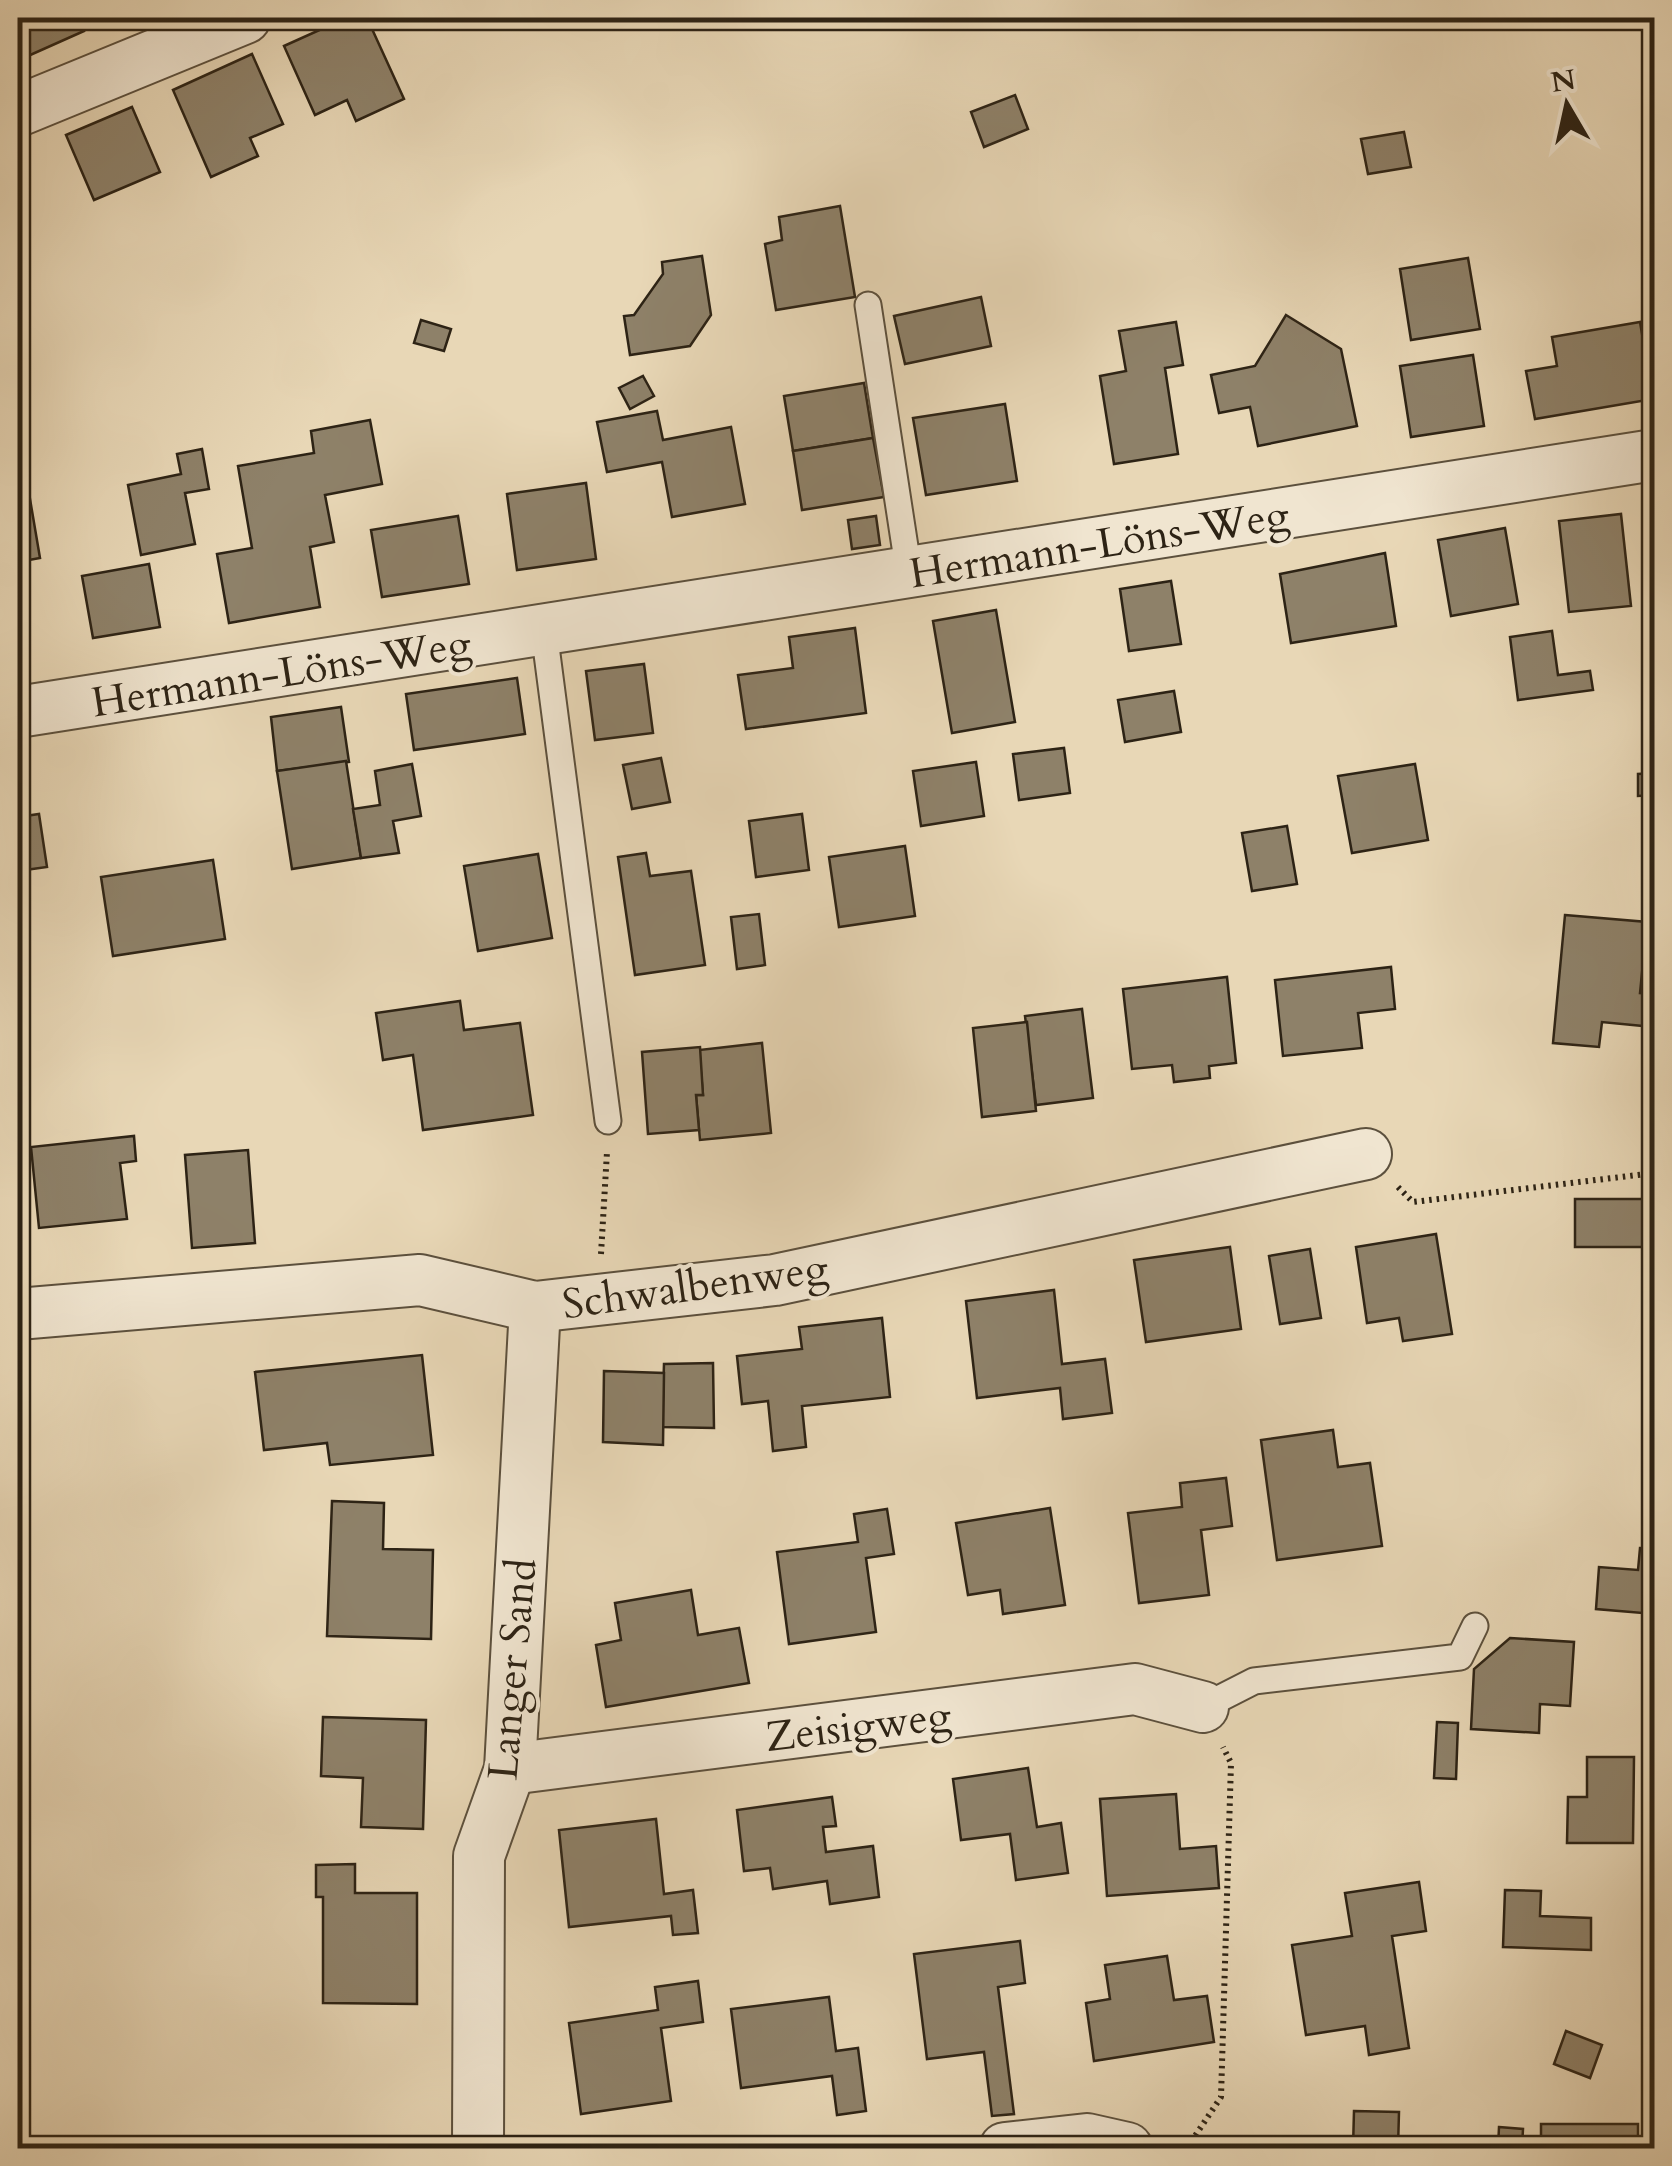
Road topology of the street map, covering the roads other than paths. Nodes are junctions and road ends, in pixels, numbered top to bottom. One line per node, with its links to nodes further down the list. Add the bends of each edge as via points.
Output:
1 (245, 18): 2 (street)
2 (18, 111)
3 (868, 305): 5 (lane)
4 (1654, 455): 5 (street, Hermann-Löns-Weg)
5 (909, 573): 6 (street, Hermann-Löns-Weg)
6 (544, 630): 7 (street, Hermann-Löns-Weg); 8 (lane)
7 (18, 712)
8 (608, 1121)
9 (1366, 1154): 10 (street, Schwalbenweg, via 775,1280)
10 (535, 1307): 11 (street, Schwalbenweg, via 420,1280); 14 (street, Langer Sand)
11 (18, 1314)
12 (1475, 1626): 13 (lane, via 1460,1657 1254,1681)
13 (1203, 1707): 14 (street, Zeisigweg, via 1135,1689)
14 (510, 1769): 15 (street, Langer Sand, via 478,1856)
15 (478, 2148)
16 (1005, 2148): 17 (street, via 1088,2139)
17 (1126, 2148)

